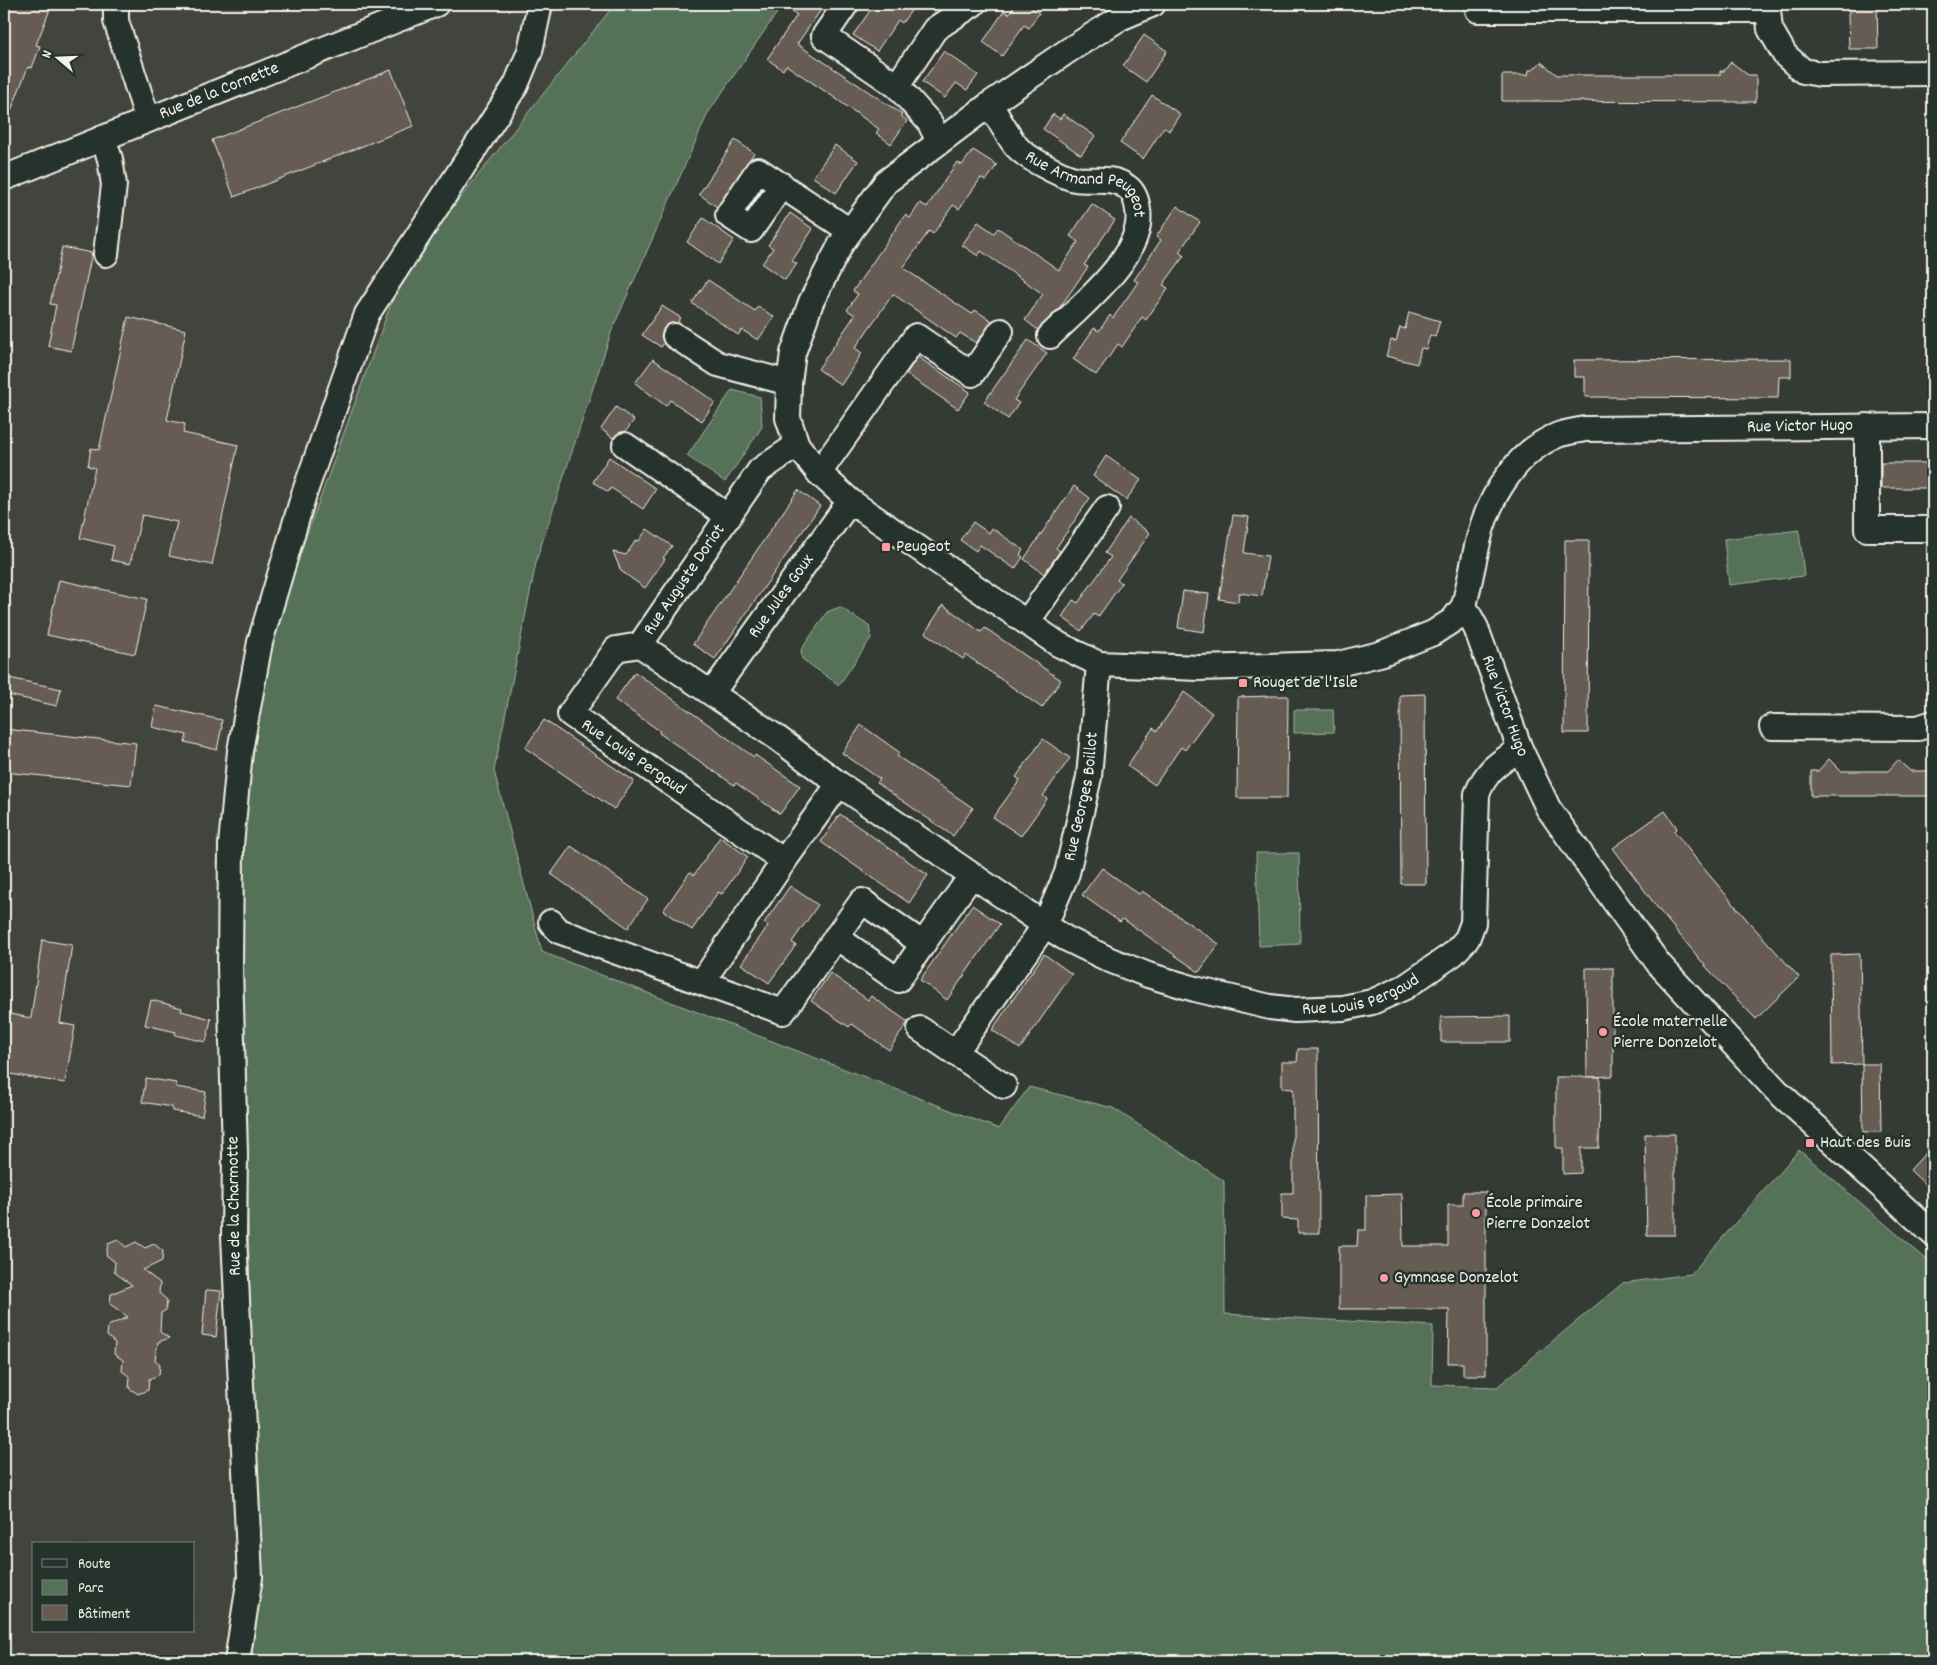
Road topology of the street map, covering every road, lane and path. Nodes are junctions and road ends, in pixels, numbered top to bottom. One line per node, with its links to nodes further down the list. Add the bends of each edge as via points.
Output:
1 (116, 4): 11 (street, via 116,21)
2 (436, 4): 11 (street, Rue de la Cornette)
3 (540, 4): 51 (street, Rue de la Charmotte, via 530,51 516,85 367,314 304,494 260,642 240,751 231,845 230,967 234,1236 250,1577)
4 (846, 4): 9 (street, via 824,36)
5 (973, 4): 9 (street, via 935,29)
6 (1153, 4): 10 (street, via 1120,18)
7 (1478, 10): 8 (street, via 1768,10 1770,30 1785,55 1803,71 1820,74)
8 (1933, 73)
9 (897, 86): 13 (street, via 930,123)
10 (990, 104): 13 (street); 20 (street, Rue Armand Peugeot, via 1017,147 1048,168 1074,179 1114,181 1128,187 1137,201 1140,222 1135,242 1116,271)
11 (148, 120): 12 (street, Rue de la Cornette)
12 (103, 138): 14 (street, Rue de la Cornette); 17 (street, via 114,185)
13 (939, 142): 16 (street, via 886,182)
14 (4, 178)
15 (782, 185): 16 (street)
16 (850, 231): 21 (street, via 811,302 793,353)
17 (106, 254)
18 (1001, 331): 26 (street, via 972,374 916,336)
19 (675, 336): 21 (street, via 718,364)
20 (1050, 336)
21 (789, 383): 25 (street, via 788,418)
22 (1867, 426): 23 (street, Rue Victor Hugo); 30 (street, via 1867,529); 31 (street, Rue Victor Hugo, via 1585,429 1558,435 1528,452 1504,481 1478,540)
23 (1933, 426)
24 (625, 444): 29 (street, Rue Auguste Doriot)
25 (797, 445): 26 (street); 29 (street, Rue Auguste Doriot, via 760,470)
26 (818, 473): 27 (street)
27 (850, 501): 32 (street); 35 (street, Rue Jules Goux)
28 (1107, 508): 32 (street)
29 (729, 517): 33 (street, Rue Auguste Doriot)
30 (1933, 529)
31 (1464, 606): 34 (street, via 1453,620 1433,633 1380,654 1338,664 1199,668); 38 (street, Rue Victor Hugo, via 1476,628)
32 (1026, 622): 34 (street, via 1058,644)
33 (640, 645): 35 (street, Rue Louis Pergaud); 40 (street, Rue Louis Pergaud, via 616,649 570,714)
34 (1098, 664): 43 (street, Rue Georges Boillot, via 1090,777 1067,873)
35 (712, 693): 39 (street, Rue Louis Pergaud)
36 (1933, 723): 37 (street, via 1918,728)
37 (1772, 727)
38 (1520, 749): 43 (street, Rue Louis Pergaud, via 1496,765 1483,779 1477,794 1473,923 1467,939 1453,954 1405,987 1382,998 1343,1008 1295,1010 1270,1007 1148,975 1110,960); 50 (street, Rue Victor Hugo, via 1548,808 1658,963 1776,1090)
39 (839, 784): 40 (street); 41 (street, Rue Louis Pergaud)
40 (784, 861): 46 (street)
41 (972, 875): 43 (street, Rue Louis Pergaud); 45 (street)
42 (551, 922): 46 (street, via 559,931)
43 (1044, 925): 48 (street)
44 (836, 937): 45 (street, via 862,901); 45 (street, via 898,980); 46 (street, via 783,1012)
45 (923, 944)
46 (702, 982)
47 (920, 1029): 48 (street)
48 (955, 1053): 49 (street)
49 (1004, 1086)
50 (1933, 1234)
51 (237, 1661)

